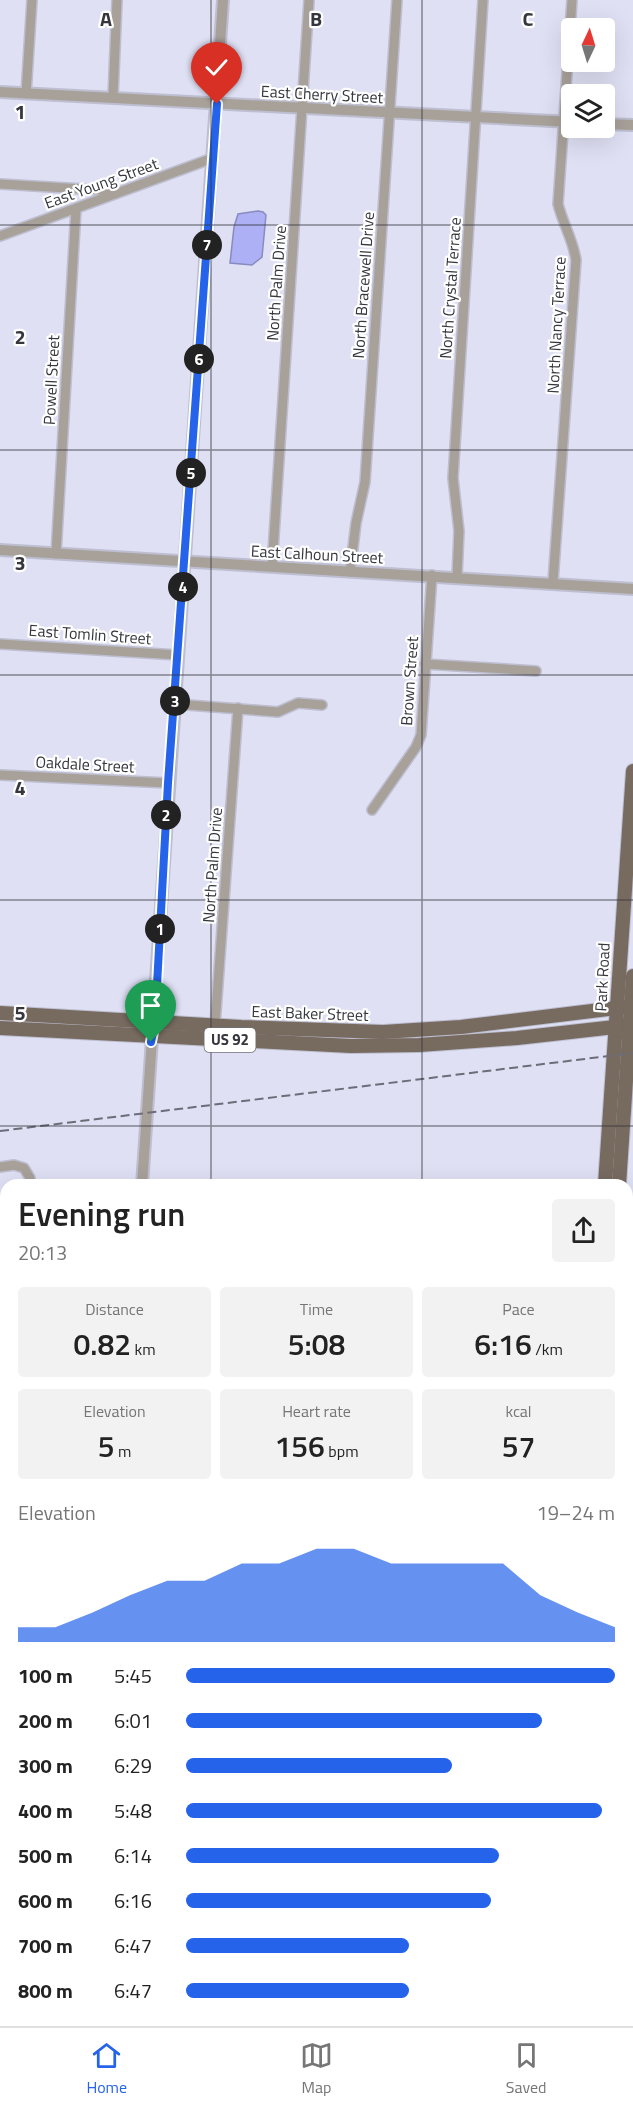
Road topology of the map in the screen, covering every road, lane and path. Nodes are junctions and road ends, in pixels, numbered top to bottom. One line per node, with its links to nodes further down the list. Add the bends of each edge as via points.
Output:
1 (32, 0): 10 (street)
2 (117, 0): 11 (street)
3 (223, 0): 12 (street)
4 (309, 0): 13 (street, North Palm Drive)
5 (397, 0): 14 (street, North Bracewell Drive)
6 (483, 0): 15 (street, North Crystal Terrace)
7 (572, 0): 8 (street, North Nancy Terrace)
8 (569, 84)
9 (0, 92): 10 (street, East Cherry Street)
10 (26, 94): 11 (street, East Cherry Street)
11 (113, 98): 12 (street, East Cherry Street)
12 (217, 104): 13 (street, East Cherry Street); 20 (street)
13 (303, 109): 14 (street, East Cherry Street); 28 (street, North Palm Drive)
14 (390, 112): 15 (street, East Cherry Street); 29 (street, North Bracewell Drive, via 365,482)
15 (476, 117): 16 (street, East Cherry Street); 31 (street, North Crystal Terrace, via 453,478 459,531)
16 (561, 122)
17 (615, 124): 18 (street)
18 (633, 125)
19 (566, 138): 32 (street, North Nancy Terrace, via 558,204 576,260)
20 (213, 158): 22 (street, East Young Street); 27 (street)
21 (0, 184): 22 (street)
22 (123, 191): 23 (street, East Young Street)
23 (75, 208): 24 (street, East Young Street); 26 (street, Powell Street)
24 (0, 236)
25 (0, 550): 26 (street, East Calhoun Street)
26 (56, 554): 27 (street, East Calhoun Street)
27 (185, 562): 28 (street, East Calhoun Street); 35 (street)
28 (272, 567): 29 (street, East Calhoun Street)
29 (351, 572): 30 (street, East Calhoun Street)
30 (432, 575): 31 (street, East Calhoun Street); 36 (street, Brown Street)
31 (457, 577): 32 (street, East Calhoun Street)
32 (553, 582): 33 (street, East Calhoun Street)
33 (633, 588)
34 (0, 644): 35 (street, East Tomlin Street)
35 (178, 655): 38 (street)
36 (425, 664): 37 (street); 44 (street, Brown Street, via 421,735)
37 (536, 671)
38 (175, 704): 40 (street); 43 (street)
39 (322, 705): 40 (street, via 298,703 278,712)
40 (238, 708): 49 (street, North Palm Drive)
41 (633, 771): 48 (main road, Park Road)
42 (0, 775): 43 (street, Oakdale Street)
43 (168, 783): 51 (street)
44 (372, 810)
45 (633, 976): 48 (main road, Park Road)
46 (0, 1013): 47 (main road, East Baker Street / US 92)
47 (42, 1015): 51 (main road, East Baker Street / US 92); 52 (street)
48 (625, 1016): 49 (main road, East Baker Street / US 92, via 418,1031); 51 (main road, East Baker Street / US 92, via 517,1038 419,1045 351,1046); 56 (main road, Park Road); 57 (main road, Park Road)
49 (215, 1025): 51 (main road, East Baker Street / US 92)
50 (0, 1028): 52 (main road, East Baker Street / US 92)
51 (153, 1029): 52 (main road, East Baker Street / US 92); 55 (street)
52 (41, 1030)
53 (0, 1167): 54 (street, via 24,1168)
54 (30, 1179)
55 (142, 1179)
56 (606, 1179)
57 (619, 1179)

